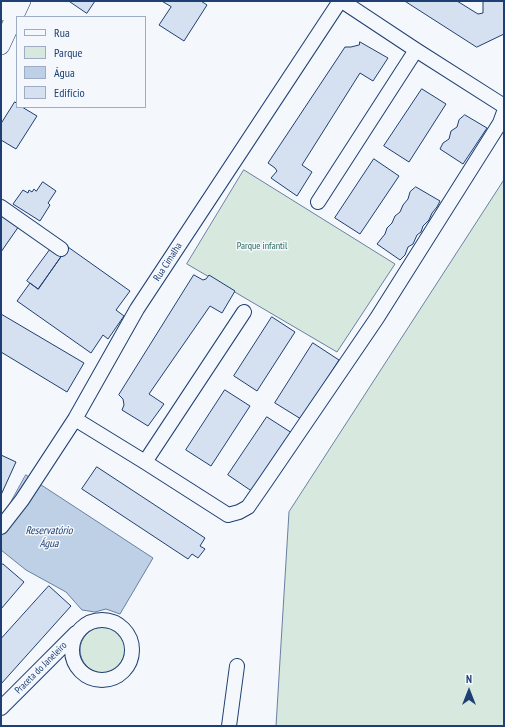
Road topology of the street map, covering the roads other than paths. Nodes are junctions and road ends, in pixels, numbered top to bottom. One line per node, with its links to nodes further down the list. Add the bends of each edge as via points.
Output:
1 (6, 1): 4 (main road)
2 (22, 1): 5 (main road)
3 (341, 1): 6 (street); 13 (street, Rua Cimalha, via 137,309)
4 (1, 12)
5 (1, 46)
6 (416, 50): 7 (street); 9 (street)
7 (504, 106)
8 (504, 112): 14 (street, via 500,123 377,318 248,507 228,515)
9 (318, 202)
10 (1, 207): 11 (street)
11 (61, 249)
12 (244, 312): 14 (street)
13 (75, 420): 14 (street); 15 (street, Rua Cimalha)
14 (145, 462)
15 (1, 527)
16 (82, 628): 16 (street, Praceta do Janeleiro, via 90,622 100,620 119,624 126,631 131,640 132,660 120,676 100,681 90,679 81,673 75,665 72,645); 18 (street, Praceta do Janeleiro)
17 (237, 666): 19 (street)
18 (1, 708)
19 (229, 726)

